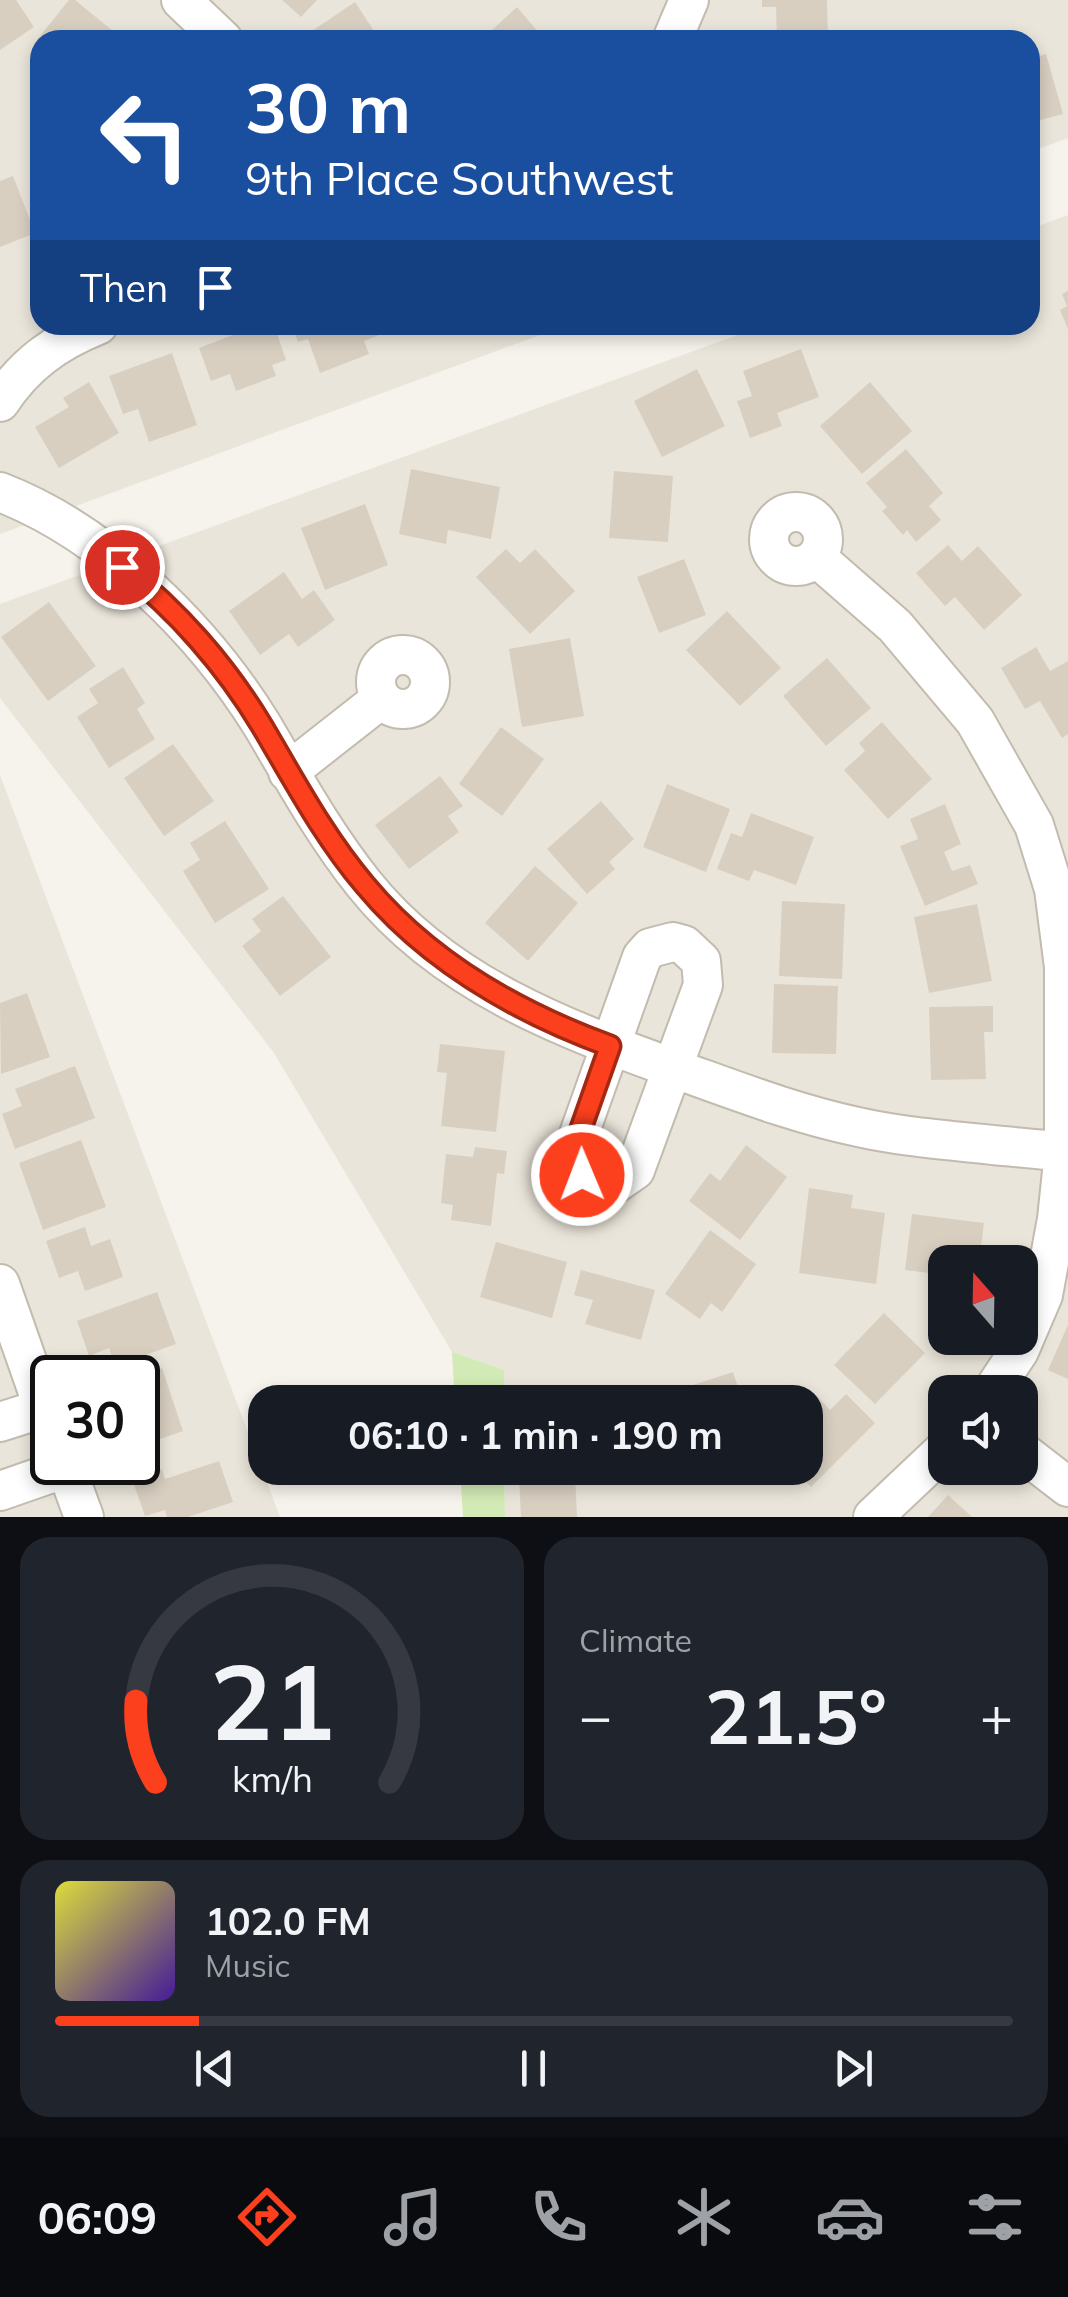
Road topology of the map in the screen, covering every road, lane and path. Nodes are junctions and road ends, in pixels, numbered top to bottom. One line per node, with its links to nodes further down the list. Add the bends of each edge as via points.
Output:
1 (182, 0): 3 (street)
2 (689, 0): 4 (street)
3 (213, 30)
4 (676, 30)
5 (76, 335): 6 (street, via 48,348)
6 (0, 402)
7 (0, 492): 10 (street, via 102,551 156,596 223,670)
8 (816, 557): 13 (street, via 895,626 976,721 1034,825 1054,888 1064,968)
9 (381, 699): 10 (street)
10 (288, 772): 11 (street, via 365,886 410,932 502,997)
11 (610, 1046): 12 (street); 12 (street, via 642,956 661,943 684,945 701,961 703,985); 12 (street, via 572,1154 592,1182 615,1184 634,1170)
12 (659, 1063): 13 (street, via 860,1128)
13 (1066, 1152): 16 (street, via 1043,1295)
14 (0, 1284): 15 (street)
15 (30, 1369)
16 (1003, 1375)
17 (30, 1421): 18 (street)
18 (0, 1422)
19 (1038, 1464): 23 (street)
20 (928, 1465): 26 (street)
21 (30, 1479): 24 (street)
22 (72, 1485): 25 (street)
23 (1068, 1488)
24 (0, 1491)
25 (84, 1517)
26 (873, 1517)

